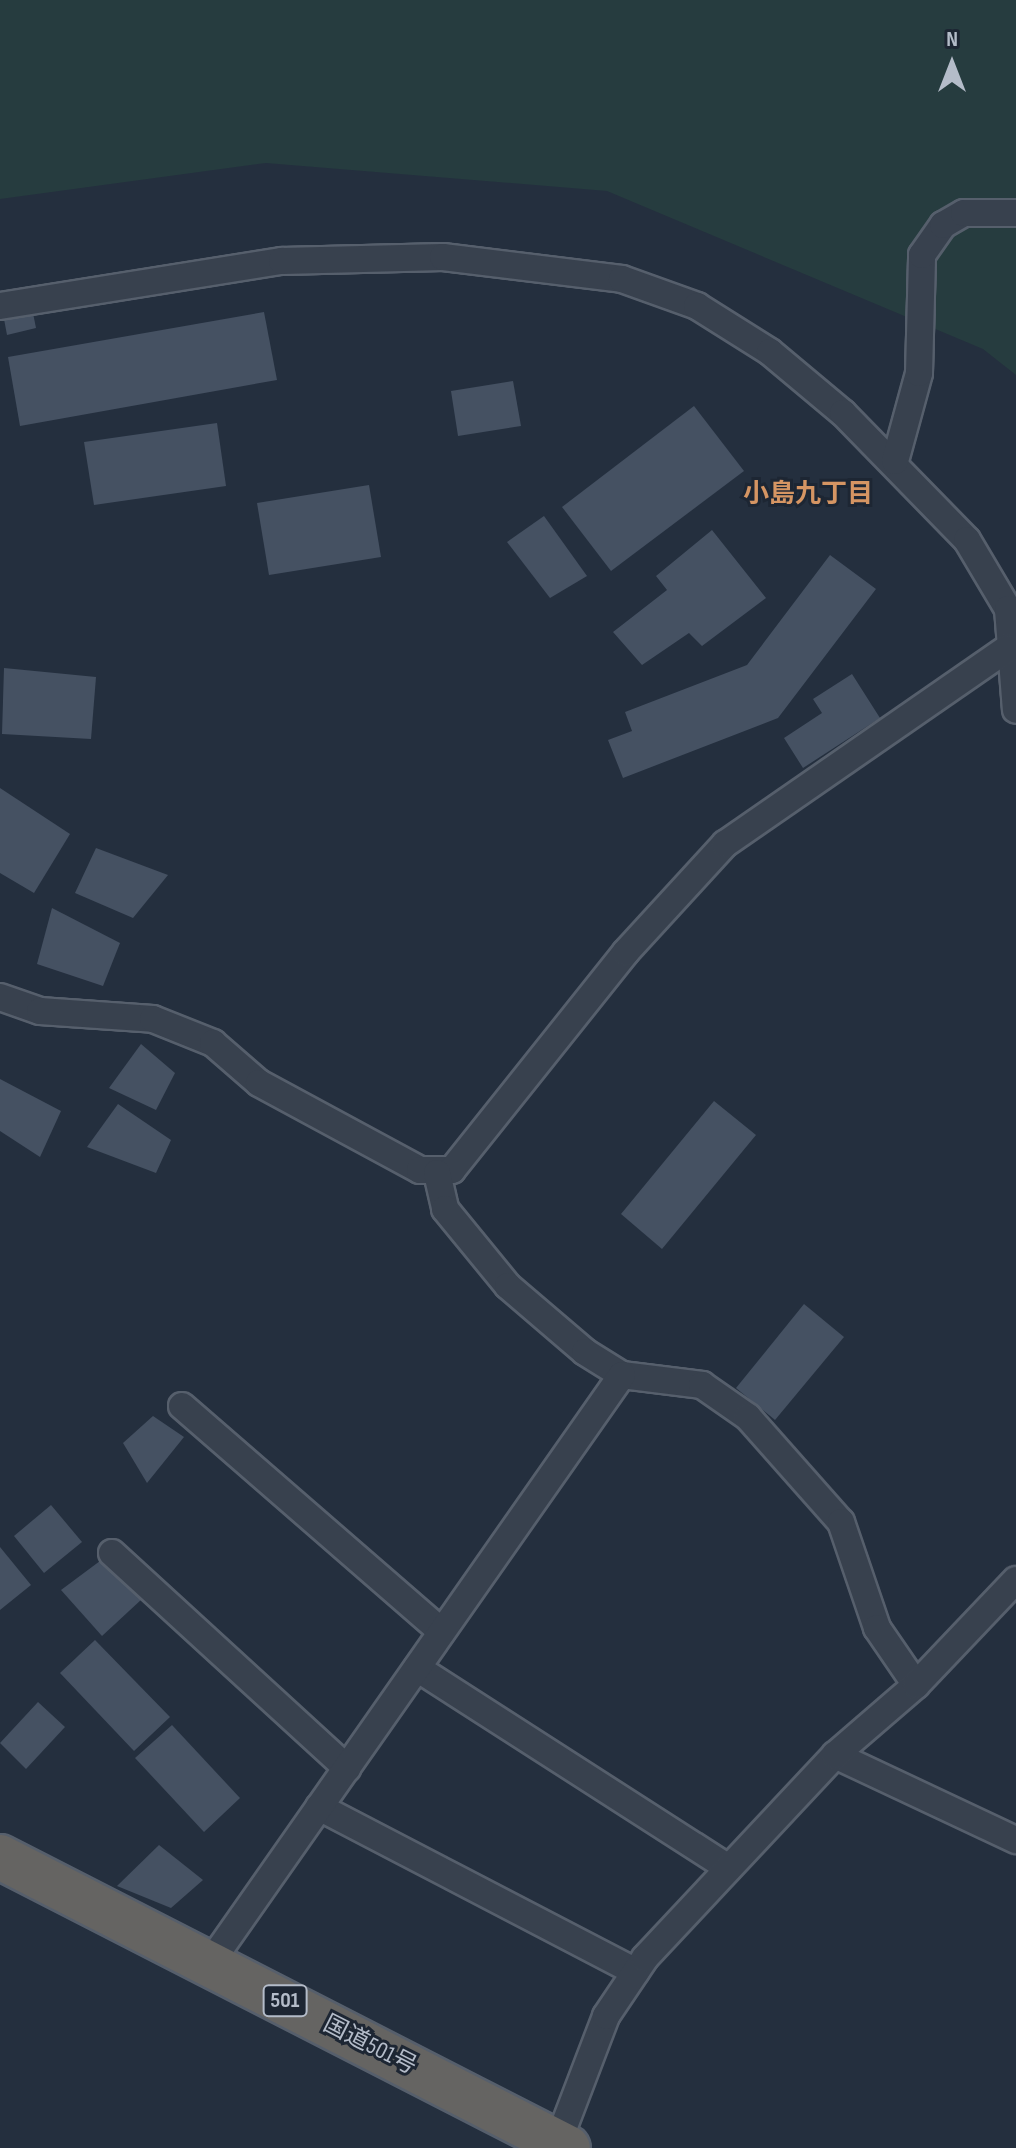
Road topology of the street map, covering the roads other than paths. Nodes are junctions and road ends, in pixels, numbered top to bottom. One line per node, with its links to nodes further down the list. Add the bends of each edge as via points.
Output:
1 (1016, 213): 3 (street, via 964,213 943,225 922,255 919,373)
2 (0, 306): 3 (street, via 282,261 443,257 622,279 697,306 770,352)
3 (895, 461): 4 (street, via 990,573 1008,609)
4 (1008, 648): 5 (street); 7 (street, via 725,844 626,952 460,1162)
5 (1016, 710)
6 (0, 997): 7 (street, via 40,1011 153,1019 201,1038 259,1083)
7 (437, 1173): 8 (street, via 445,1209 508,1286)
8 (622, 1375): 12 (street); 14 (street, via 702,1385 748,1417 841,1522 877,1628)
9 (182, 1406): 12 (street)
10 (112, 1553): 16 (street)
11 (1016, 1580): 14 (street)
12 (442, 1632): 13 (street)
13 (417, 1668): 16 (street); 20 (street)
14 (916, 1685): 15 (street)
15 (835, 1755): 18 (street); 20 (street)
16 (347, 1768): 17 (street)
17 (319, 1807): 21 (street); 22 (street)
18 (1016, 1840)
19 (0, 1857): 21 (highway, 国道501号 / 501)
20 (728, 1868): 22 (street)
21 (210, 1963): 23 (highway, 国道501号 / 501)
22 (636, 1972): 23 (street, via 606,2016)
23 (563, 2145)

